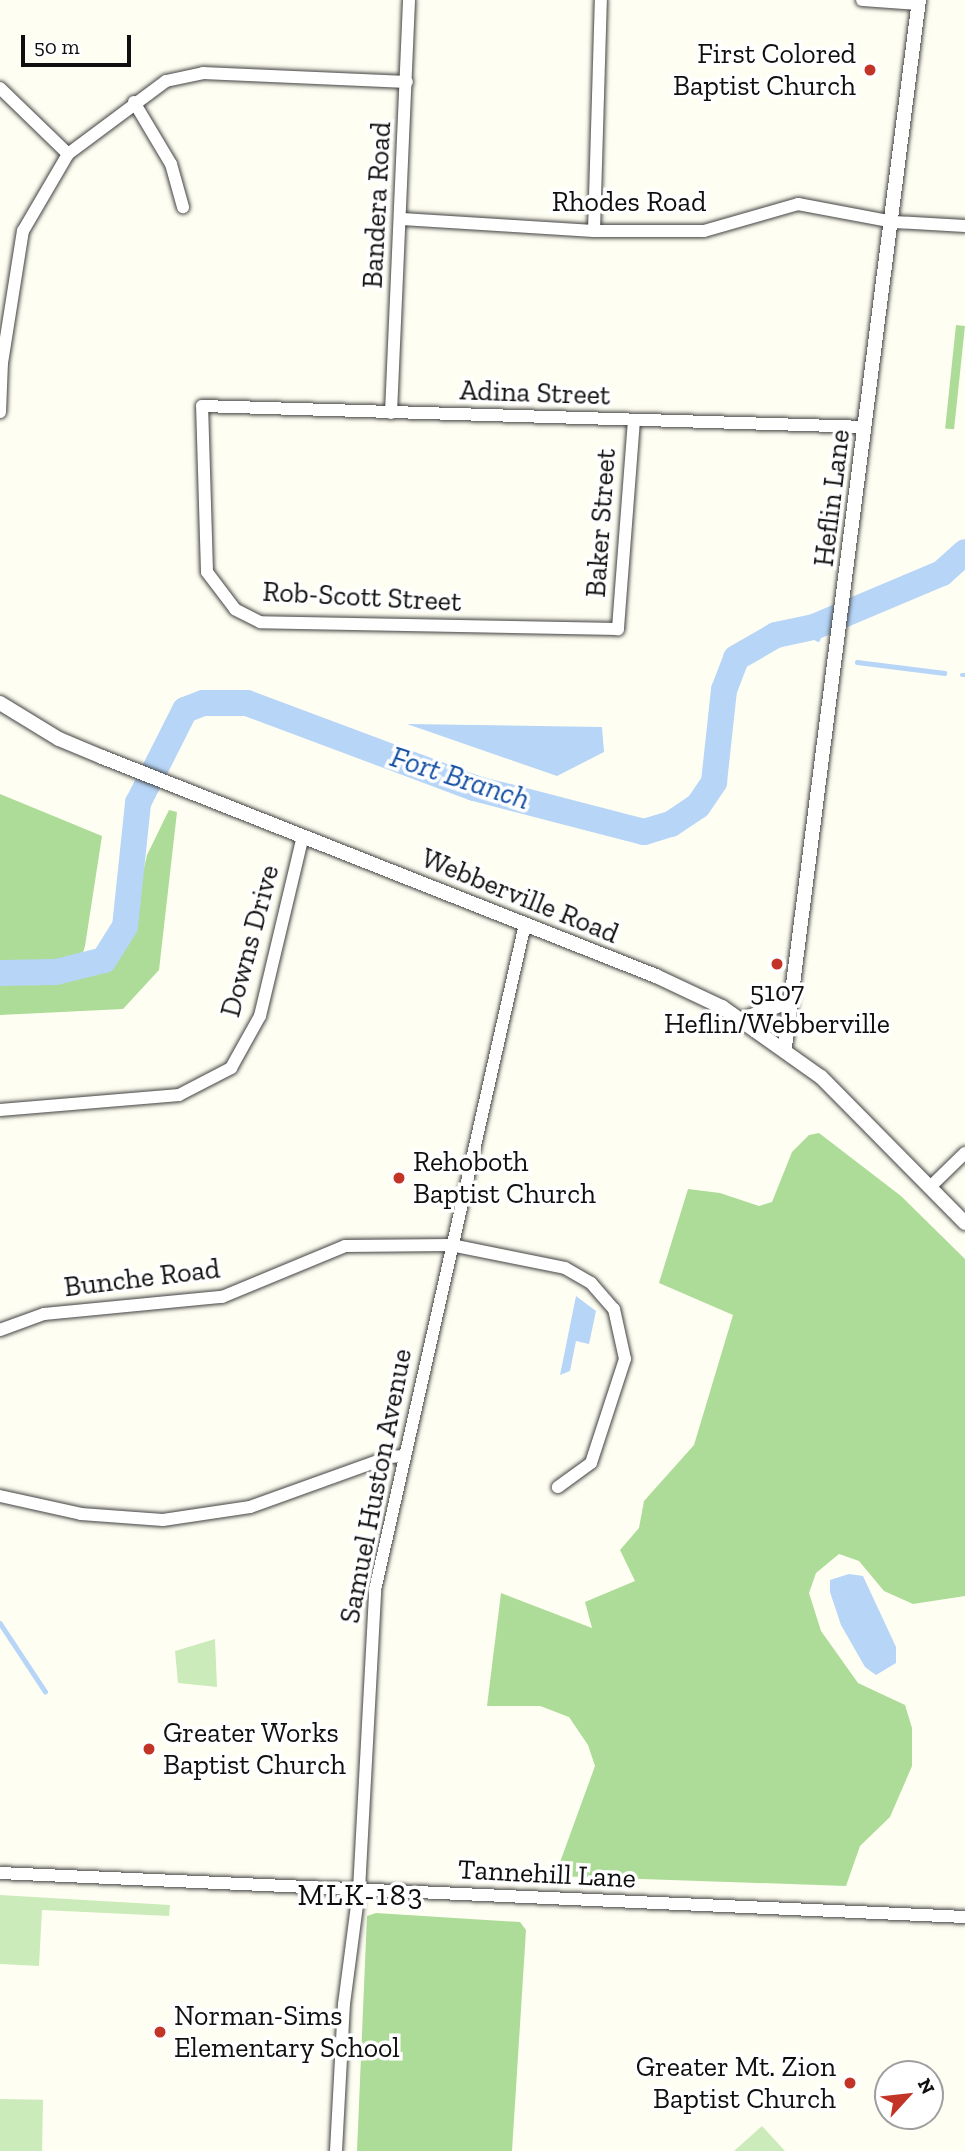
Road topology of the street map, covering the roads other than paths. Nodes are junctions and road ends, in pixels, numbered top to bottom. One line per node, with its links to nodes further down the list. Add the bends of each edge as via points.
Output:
1 (409, 0): 5 (street, Bandera Road)
2 (600, 0): 13 (street)
3 (862, 0): 4 (street)
4 (919, 2): 11 (street, Heflin Lane)
5 (407, 82): 7 (street, via 203,72 166,81); 10 (street, Bandera Road)
6 (0, 88): 8 (street)
7 (134, 102): 8 (street); 9 (street, via 171,164)
8 (68, 153): 14 (street, via 23,231)
9 (183, 207)
10 (402, 219): 13 (street, Rhodes Road); 17 (street, Bandera Road)
11 (894, 222): 12 (street, Rhodes Road); 13 (street, Rhodes Road, via 798,204 704,231); 19 (street, Heflin Lane)
12 (965, 226)
13 (594, 231)
14 (1, 363): 16 (street)
15 (202, 406): 17 (street, Adina Street); 20 (street, Rob-Scott Street, via 207,572 235,609 260,622 283,624)
16 (0, 412)
17 (391, 413): 18 (street, Adina Street)
18 (634, 420): 19 (street, Adina Street); 20 (street, Baker Street)
19 (865, 427): 24 (street, Heflin Lane)
20 (618, 629)
21 (0, 703): 22 (street, Webberville Road, via 59,739)
22 (303, 836): 23 (street, Webberville Road); 27 (street, Downs Drive, via 260,1016 231,1068 179,1095)
23 (525, 923): 25 (street, Webberville Road, via 691,991); 31 (street, Samuel Huston Avenue)
24 (791, 1001): 25 (street); 26 (street, Heflin Lane)
25 (743, 1019): 26 (street, Webberville Road)
26 (785, 1048): 29 (street, Webberville Road, via 855,1109)
27 (0, 1110)
28 (965, 1153): 29 (street)
29 (929, 1187): 30 (street, Webberville Road)
30 (965, 1223)
31 (451, 1245): 32 (street, Bunche Road, via 345,1246 222,1297 44,1314); 33 (street, Samuel Huston Avenue); 34 (street, Bunche Road, via 565,1268 591,1283 614,1309 624,1339 621,1379 591,1463)
32 (0, 1330)
33 (404, 1456): 35 (street, via 394,1455 250,1507 163,1520 81,1514); 37 (street, Samuel Huston Avenue, via 372,1609)
34 (558, 1487)
35 (0, 1496)
36 (0, 1873): 37 (street, Tannehill Lane)
37 (359, 1890): 38 (street, Tannehill Lane); 39 (street, Samuel Huston Avenue, via 344,2004)
38 (965, 1917)
39 (336, 2151)

